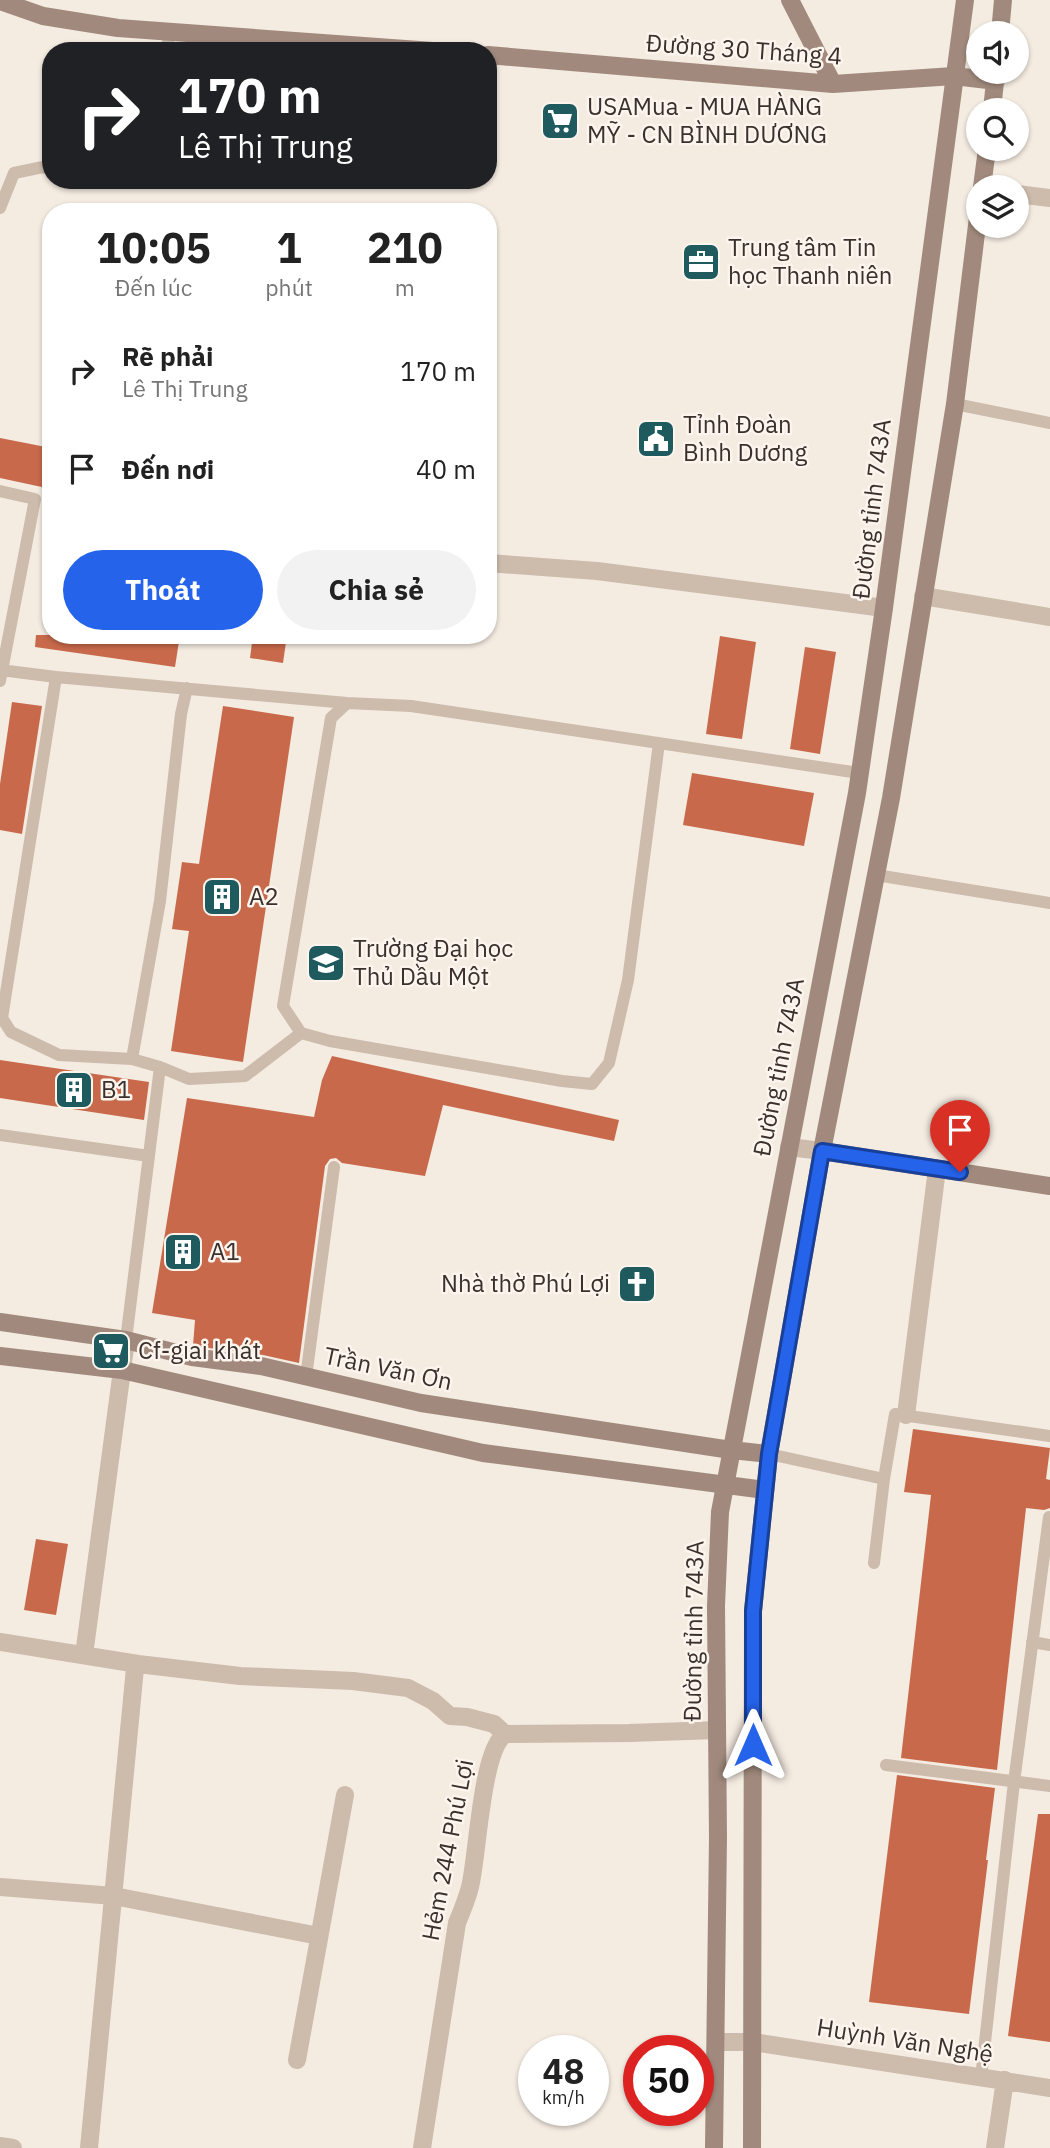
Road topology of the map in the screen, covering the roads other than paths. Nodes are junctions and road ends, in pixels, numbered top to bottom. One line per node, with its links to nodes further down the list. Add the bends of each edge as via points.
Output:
1 (790, 0): 12 (main road)
2 (965, 0): 10 (main road, Đường tỉnh 743A)
3 (1003, 0): 5 (main road)
4 (0, 1): 6 (main road, via 43,16)
5 (1001, 21)
6 (169, 31): 7 (lane); 8 (main road)
7 (168, 42)
8 (314, 42)
9 (497, 56): 12 (main road, Đường 30 Tháng 4)
10 (954, 76): 11 (main road, Đường 30 Tháng 4); 12 (main road, Đường 30 Tháng 4); 23 (main road, Đường tỉnh 743A)
11 (966, 76)
12 (833, 84)
13 (42, 167): 16 (lane, via 14,173)
14 (1029, 195): 15 (street)
15 (1050, 198)
16 (0, 208)
17 (975, 238): 18 (main road)
18 (955, 404): 19 (lane); 22 (main road)
19 (1050, 423)
20 (0, 491): 25 (lane, via 35,499)
21 (497, 564): 23 (street, via 597,571)
22 (923, 596): 24 (street); 31 (main road)
23 (884, 608): 30 (main road, Đường tỉnh 743A)
24 (1050, 617)
25 (0, 674): 26 (lane)
26 (56, 677): 27 (lane); 33 (lane, via 2,1018)
27 (187, 688): 28 (lane); 35 (lane, via 160,901)
28 (347, 703): 29 (lane, via 411,706); 34 (lane, via 331,719 283,1006)
29 (659, 743): 30 (lane); 34 (lane, via 628,980 609,1063 592,1084 343,1044)
30 (859, 773): 38 (main road, Đường tỉnh 743A)
31 (876, 875): 32 (lane); 39 (main road)
32 (1050, 903)
33 (5, 1031): 35 (lane, via 60,1055)
34 (300, 1032): 36 (lane, via 245,1076 189,1079)
35 (132, 1059): 36 (lane)
36 (160, 1067): 40 (lane)
37 (0, 1135): 40 (lane)
38 (789, 1147): 39 (street); 51 (main road, Đường tỉnh 743A)
39 (822, 1151): 42 (main road); 52 (main road)
40 (149, 1156): 45 (lane)
41 (334, 1167): 48 (lane)
42 (937, 1169): 43 (main road); 49 (street)
43 (1050, 1186)
44 (0, 1322): 45 (main road, Trần Văn Ơn)
45 (126, 1340): 47 (street); 48 (main road, Trần Văn Ơn)
46 (0, 1356): 47 (main road)
47 (122, 1370): 54 (main road, via 483,1453); 61 (street)
48 (306, 1377): 51 (main road, Trần Văn Ơn, via 421,1403)
49 (905, 1415): 50 (lane); 53 (lane, via 895,1414)
50 (1050, 1436)
51 (731, 1450): 52 (main road, Trần Văn Ơn); 54 (main road, Đường tỉnh 743A)
52 (769, 1454): 53 (lane); 55 (main road)
53 (884, 1479): 57 (lane)
54 (725, 1485): 55 (main road); 63 (main road, Đường tỉnh 743A, via 716,1606)
55 (765, 1490): 73 (main road, via 753,1611)
56 (1049, 1517): 59 (lane)
57 (874, 1563)
58 (0, 1642): 61 (street)
59 (1032, 1643): 60 (lane); 66 (lane)
60 (1050, 1644)
61 (84, 1655): 62 (street)
62 (138, 1664): 64 (street, via 408,1688 450,1716 494,1724); 70 (street)
63 (717, 1730): 64 (street); 72 (main road, Đường tỉnh 743A)
64 (505, 1734): 81 (street, Hẻm 244 Phú Lợi, via 498,1739 490,1763 470,1888 457,1923)
65 (886, 1765): 66 (lane)
66 (1014, 1782): 67 (lane); 75 (lane)
67 (1050, 1786)
68 (345, 1795): 71 (street)
69 (0, 1887): 70 (street)
70 (114, 1896): 71 (street); 80 (street)
71 (319, 1936): 74 (street)
72 (716, 2042): 73 (street, Huỳnh Văn Nghệ); 82 (main road, Đường tỉnh 743A)
73 (753, 2042): 75 (street, Huỳnh Văn Nghệ); 83 (main road)
74 (297, 2060)
75 (981, 2078): 76 (street, Huỳnh Văn Nghệ)
76 (1004, 2080): 77 (street, Huỳnh Văn Nghệ); 84 (street)
77 (1050, 2088)
78 (0, 2146): 79 (street)
79 (13, 2148)
80 (89, 2148)
81 (422, 2148)
82 (714, 2148)
83 (752, 2148)
84 (995, 2148)

